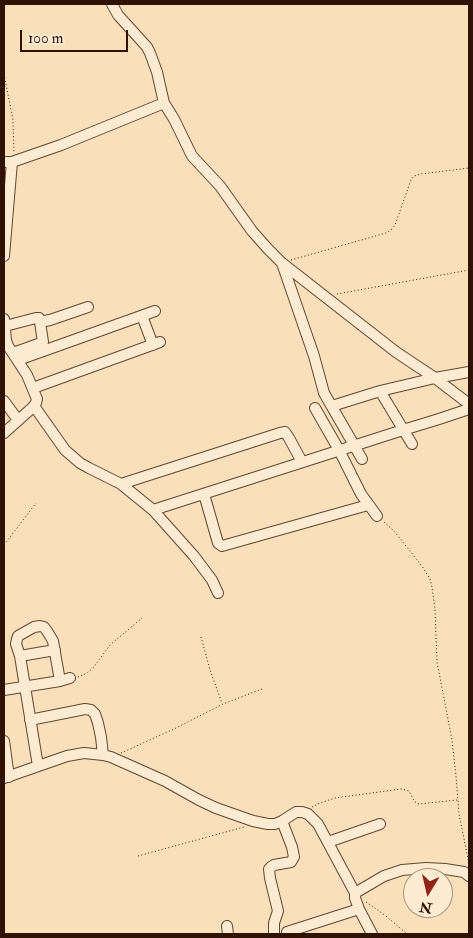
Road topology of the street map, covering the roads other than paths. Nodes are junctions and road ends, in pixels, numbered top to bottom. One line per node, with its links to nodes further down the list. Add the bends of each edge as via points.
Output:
1 (112, 4): 2 (street, via 147,47)
2 (164, 103): 3 (street); 5 (street, via 192,156)
3 (8, 162): 4 (street)
4 (4, 256)
5 (282, 262): 13 (street, via 396,352); 19 (street, via 324,393)
6 (88, 307): 10 (street)
7 (155, 311): 8 (street)
8 (142, 316): 11 (street); 14 (street, via 156,343)
9 (4, 322): 10 (street, via 39,318); 11 (street, via 8,346)
10 (40, 322): 11 (street, via 43,342)
11 (16, 357): 14 (street)
12 (469, 372): 13 (street)
13 (436, 378): 15 (street); 17 (street)
14 (33, 388): 18 (street, via 37,399)
15 (380, 391): 19 (street); 23 (street)
16 (4, 401): 22 (street)
17 (469, 404)
18 (34, 406): 22 (street); 30 (street, via 65,450 80,463)
19 (332, 406): 26 (street)
20 (315, 408): 27 (street)
21 (469, 409): 23 (street)
22 (18, 420): 24 (street)
23 (403, 430): 25 (street); 26 (street)
24 (4, 433)
25 (412, 444)
26 (354, 445): 27 (street); 28 (street)
27 (338, 450): 29 (street); 32 (street)
28 (362, 459)
29 (302, 462): 30 (street, via 284,432); 31 (street)
30 (121, 484): 33 (street)
31 (204, 494): 32 (street, via 218,543 222,546); 33 (street)
32 (368, 505): 34 (street)
33 (153, 510): 35 (street, via 194,556)
34 (377, 516)
35 (218, 593)
36 (55, 650): 37 (street); 37 (street, via 47,630 38,626 18,638 16,643); 38 (street, via 65,679)
37 (20, 656): 38 (street)
38 (25, 687): 39 (street); 40 (street)
39 (4, 690)
40 (30, 720): 42 (street, via 91,710); 43 (street)
41 (4, 741): 44 (street)
42 (107, 756): 43 (street, via 76,754); 45 (street, via 165,781 211,806 268,824)
43 (38, 766): 44 (street)
44 (6, 777)
45 (282, 821): 47 (street, via 296,812 305,813 311,816); 52 (street, via 294,857 291,862 274,865 270,869 278,911)
46 (380, 824): 47 (street)
47 (328, 842): 49 (street)
48 (469, 876): 49 (street, via 445,869 402,870 384,876)
49 (357, 892): 50 (street, via 355,898)
50 (359, 909): 51 (street); 53 (street)
51 (287, 932)
52 (274, 934)
53 (372, 934)

